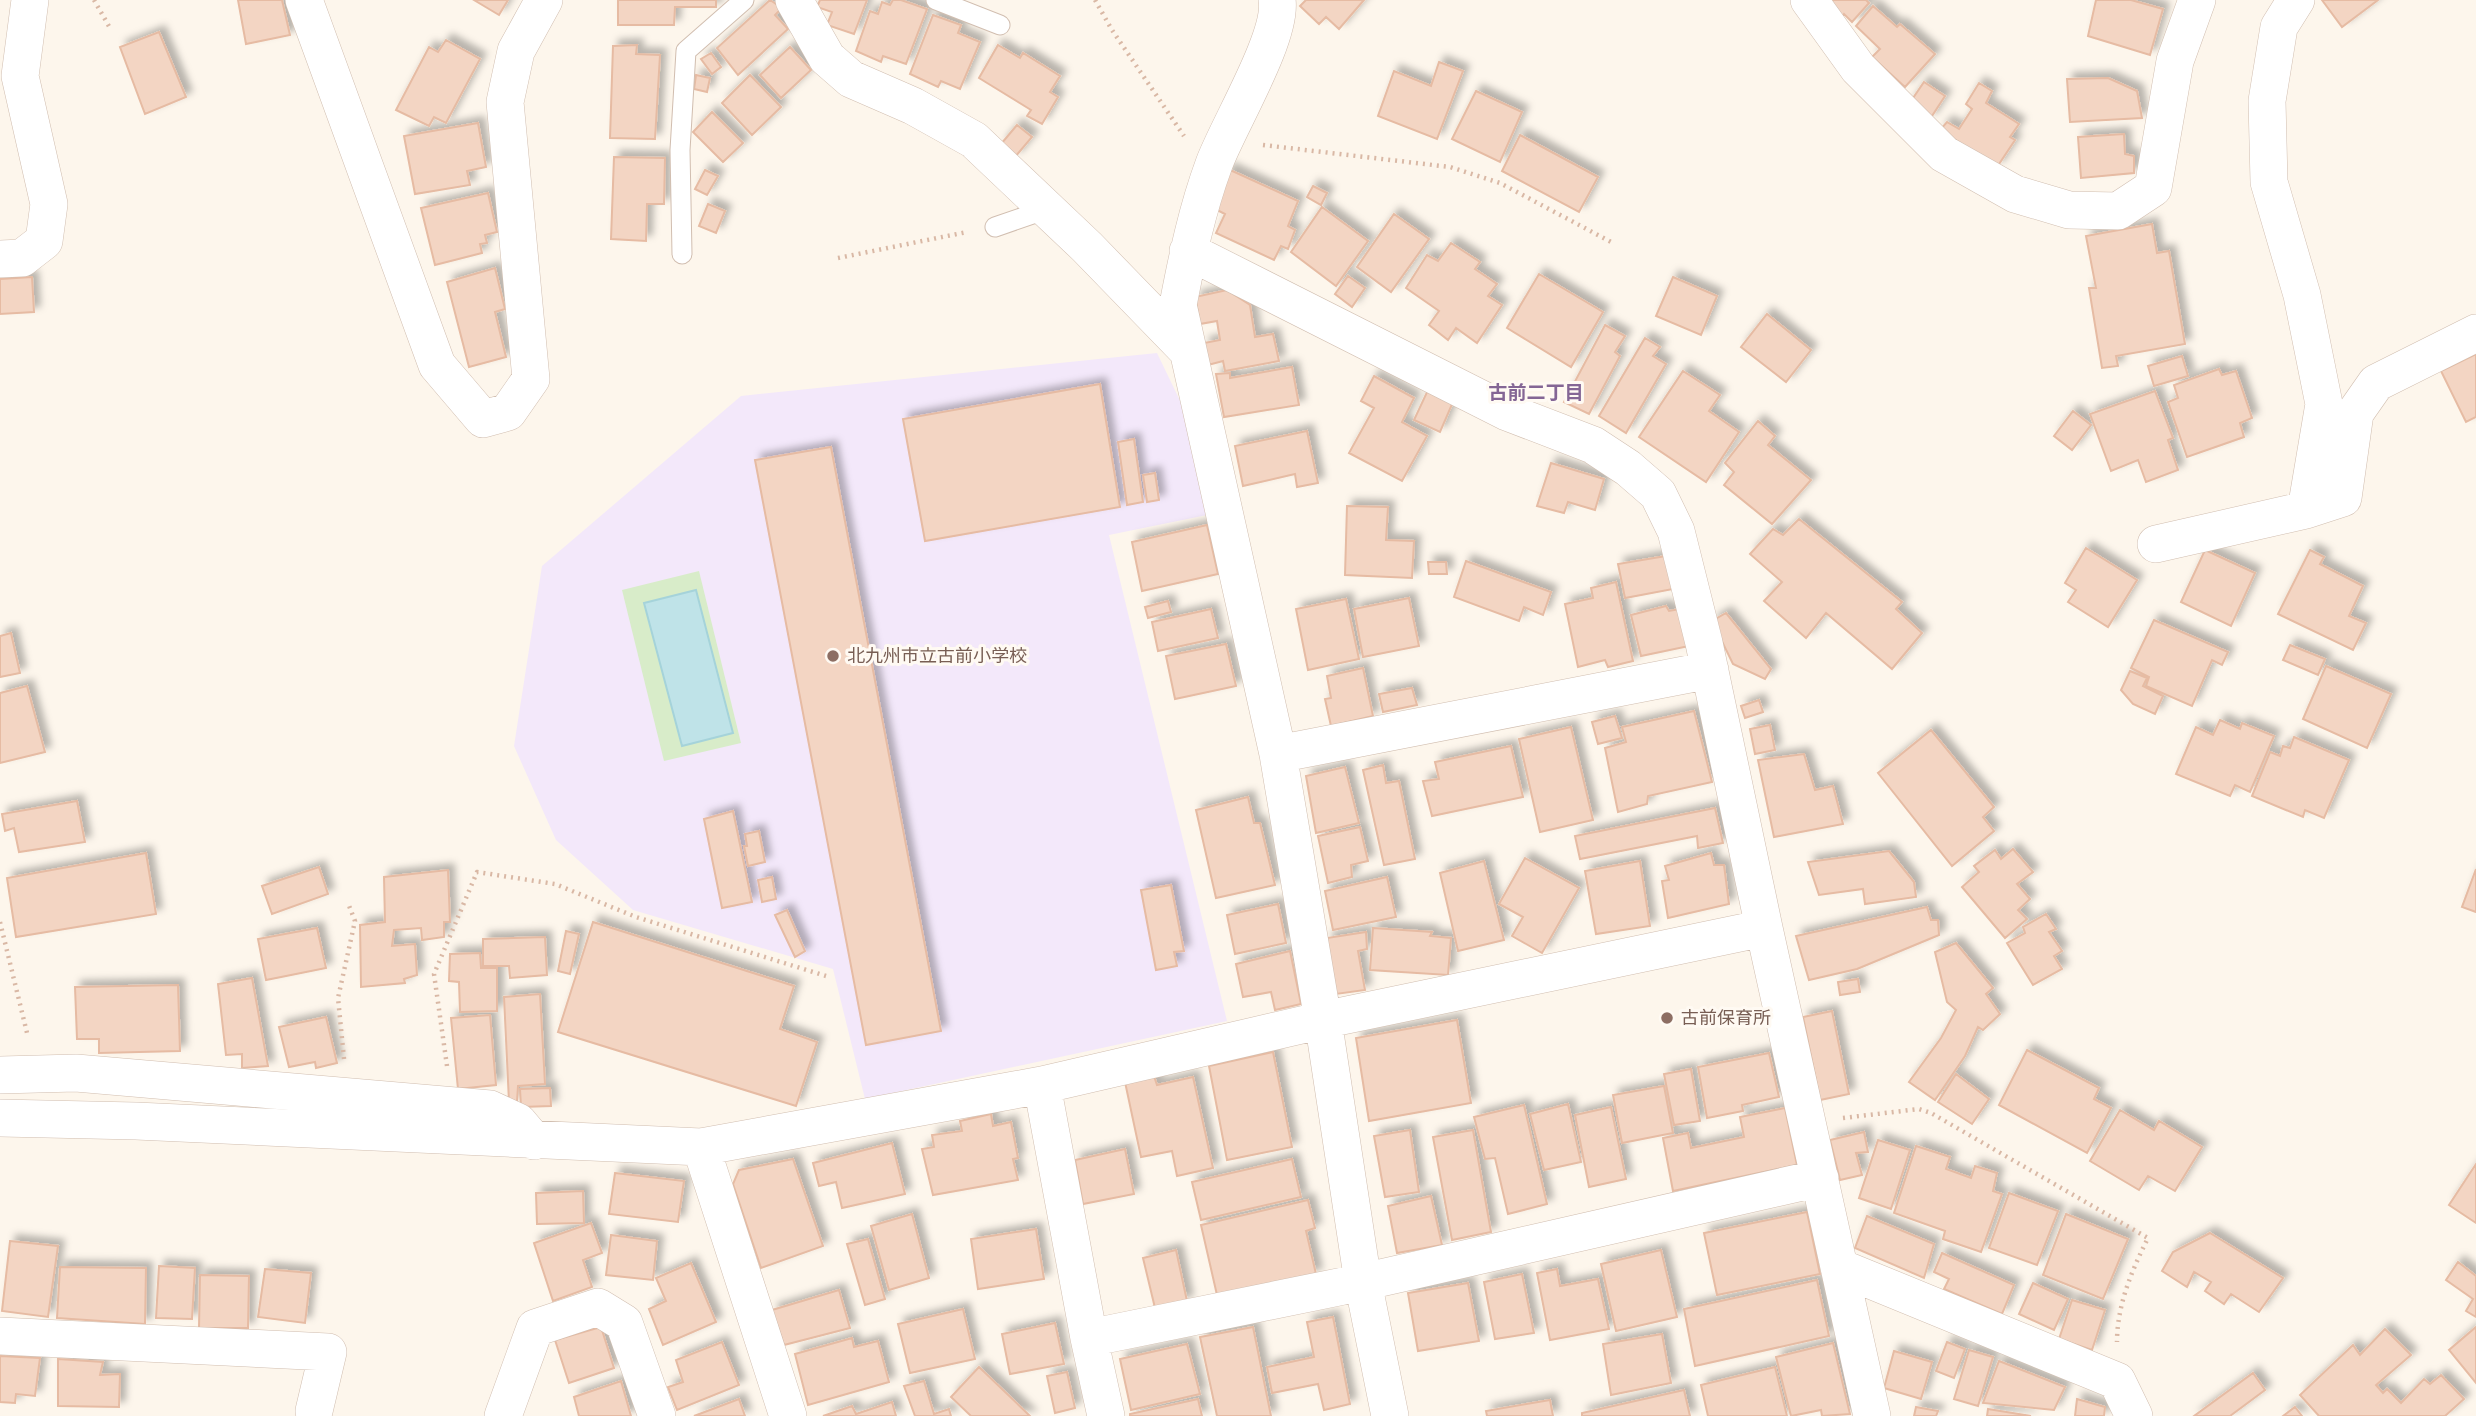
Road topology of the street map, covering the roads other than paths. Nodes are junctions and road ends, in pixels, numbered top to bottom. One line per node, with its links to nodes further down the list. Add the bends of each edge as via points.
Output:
1 (30, 0): 16 (street, via 20,76 49,204 44,241 22,258)
2 (304, 0): 3 (street, via 437,365 482,419 508,412 531,379 505,103 516,51)
3 (544, 0)
4 (744, 0): 15 (lane, via 686,51 680,150)
5 (794, 0): 12 (street, via 827,58 852,79 974,140)
6 (936, 0): 11 (lane)
7 (1277, 0): 14 (street, via 1279,11 1210,174)
8 (1809, 0): 9 (street, via 1858,68 1944,154 2015,194 2069,211 2118,211 2153,188 2175,61)
9 (2197, 0)
10 (2296, 0): 19 (street, via 2279,27 2267,101 2269,182 2302,295 2324,404)
11 (1000, 24)
12 (1047, 209): 13 (lane); 18 (street)
13 (995, 227)
14 (1188, 251): 18 (street, via 1178,305); 21 (street, via 1507,412 1593,445 1628,468 1658,494 1676,531)
15 (682, 254)
16 (0, 259)
17 (2476, 333): 19 (street, via 2376,383 2355,413 2343,498)
18 (1186, 349): 22 (street)
19 (2306, 510): 20 (street)
20 (2156, 544)
21 (1710, 670): 22 (street); 23 (street)
22 (1278, 754): 24 (street)
23 (1764, 928): 24 (street); 30 (street)
24 (1323, 1020): 26 (street); 32 (street)
25 (0, 1075): 28 (street, via 76,1073 490,1109 519,1122)
26 (1042, 1085): 29 (street); 34 (street)
27 (0, 1118): 28 (street)
28 (534, 1141): 29 (street)
29 (701, 1147): 38 (street)
30 (1820, 1178): 31 (street); 32 (street)
31 (1841, 1268): 41 (street); 42 (street, via 2117,1381)
32 (1363, 1282): 34 (street); 40 (street)
33 (0, 1336): 35 (street, via 328,1352)
34 (1089, 1338): 39 (street)
35 (314, 1410)
36 (503, 1416): 37 (street, via 535,1328 598,1307 624,1324)
37 (657, 1416)
38 (789, 1416)
39 (1106, 1416)
40 (1390, 1416)
41 (1872, 1416)
42 (2134, 1416)

